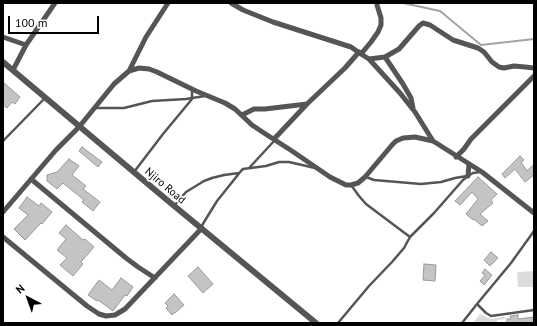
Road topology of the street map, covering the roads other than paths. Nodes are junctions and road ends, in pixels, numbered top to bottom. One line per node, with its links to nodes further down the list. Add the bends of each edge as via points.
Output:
1 (55, 3): 6 (street)
2 (168, 3): 13 (street, via 146,37)
3 (230, 3): 7 (street, via 273,22 351,47)
4 (377, 6): 7 (street, via 381,25 371,42)
5 (3, 37): 6 (street)
6 (26, 45): 12 (street)
7 (360, 53): 9 (street); 19 (street)
8 (385, 58): 9 (street); 11 (street, via 399,49 423,23 453,40 478,48 499,66); 21 (street, via 411,98)
9 (369, 59): 21 (street)
10 (3, 62): 12 (street, Njiro Road)
11 (534, 68)
12 (13, 70): 17 (street, Njiro Road)
13 (129, 71): 15 (street, via 149,69); 20 (street, via 114,84)
14 (534, 76): 27 (street)
15 (192, 89): 16 (street); 18 (lane)
16 (206, 96): 18 (lane); 22 (street, via 225,103)
17 (45, 98): 23 (street, Njiro Road); 25 (lane)
18 (192, 99): 20 (lane, via 152,101 124,108); 32 (lane)
19 (307, 104): 22 (street, via 254,109); 24 (street)
20 (95, 108): 23 (street)
21 (413, 111): 26 (street)
22 (242, 115): 24 (street)
23 (79, 127): 32 (street, Njiro Road); 36 (street)
24 (274, 139): 29 (lane); 30 (street)
25 (3, 141)
26 (433, 142): 27 (street); 35 (street, via 416,137 396,141)
27 (456, 157): 28 (street)
28 (469, 164): 31 (street); 34 (street)
29 (250, 168): 30 (lane, via 289,162); 33 (lane, via 243,169)
30 (319, 169): 37 (street)
31 (482, 172): 34 (lane); 40 (street)
32 (134, 173): 38 (street, Njiro Road)
33 (240, 173): 38 (lane, via 204,181 186,192); 41 (lane, via 217,201)
34 (468, 176): 35 (lane, via 421,184); 44 (lane)
35 (365, 177): 37 (street)
36 (31, 179): 39 (street); 45 (street, via 126,258)
37 (351, 186): 44 (lane, via 366,204)
38 (174, 206): 41 (street, Njiro Road)
39 (3, 212)
40 (534, 213)
41 (201, 228): 45 (street); 48 (street, Njiro Road)
42 (534, 231): 46 (lane)
43 (3, 237): 45 (street, via 98,314 115,315 125,309)
44 (410, 237): 49 (lane, via 404,248)
45 (155, 278)
46 (477, 304): 47 (lane, via 491,316); 50 (lane)
47 (534, 310)
48 (316, 323)
49 (338, 323)
50 (462, 323)

